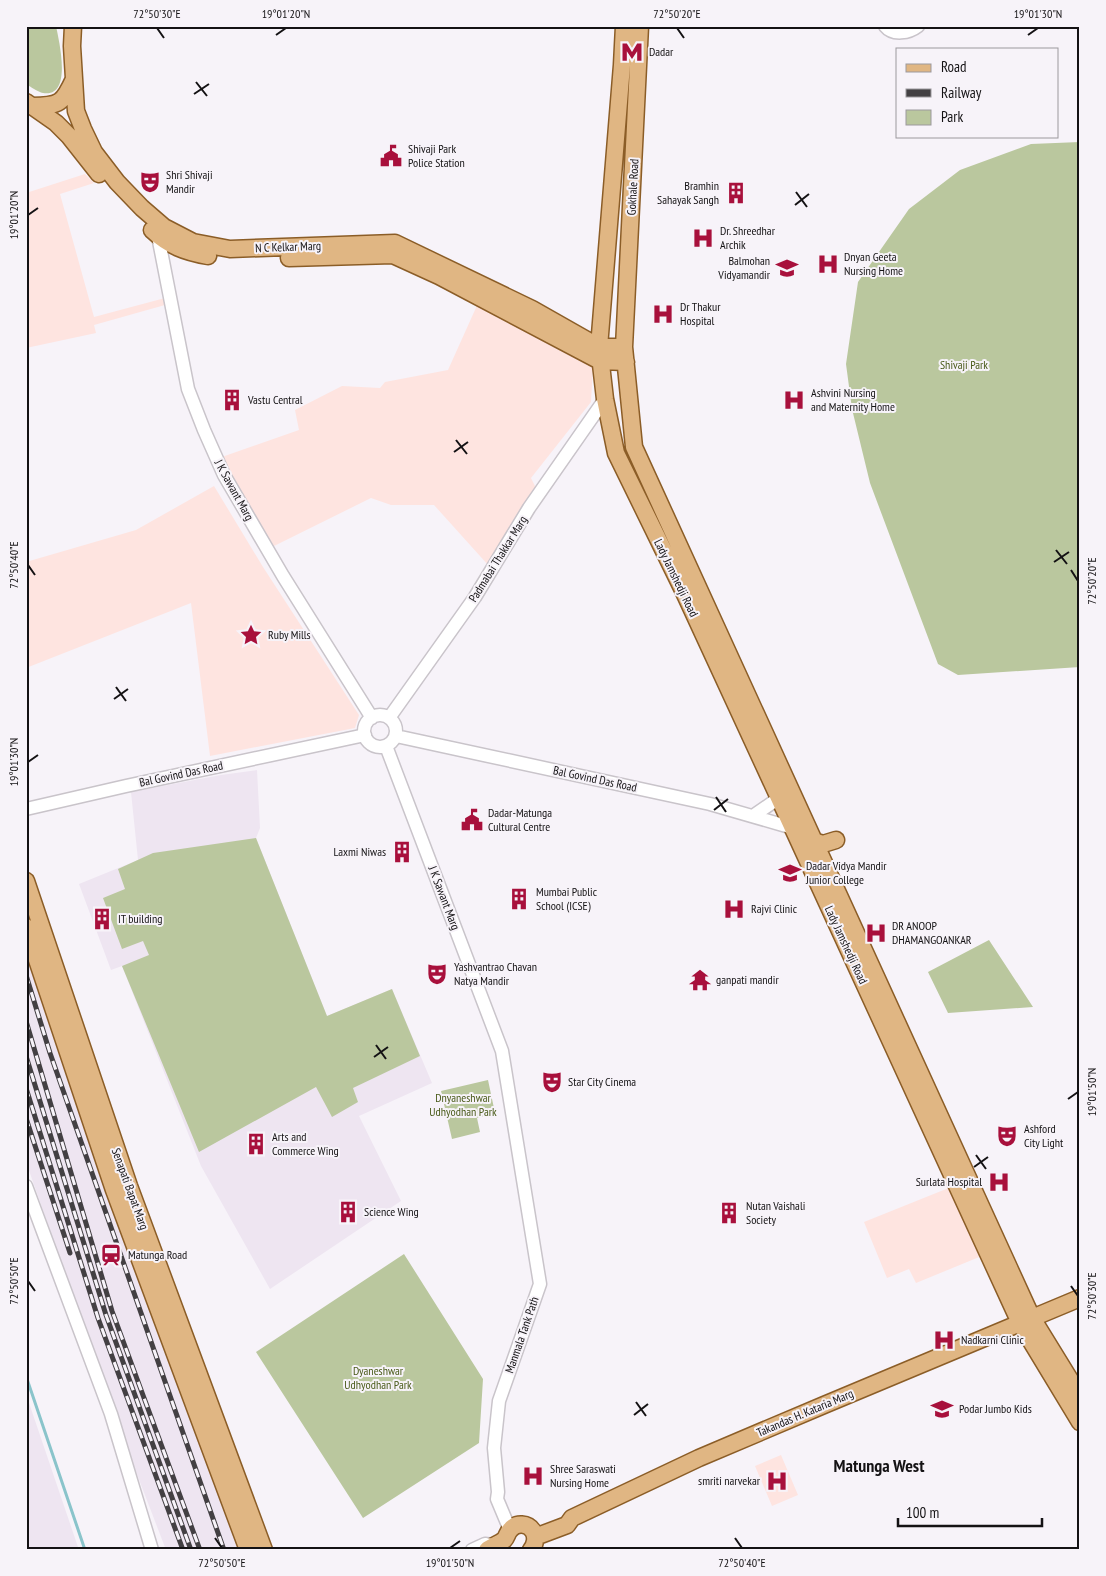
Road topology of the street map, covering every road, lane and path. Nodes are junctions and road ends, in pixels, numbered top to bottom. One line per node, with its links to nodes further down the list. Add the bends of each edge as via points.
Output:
1 (73, 26): 6 (main road, N C Kelkar Marg)
2 (624, 26): 9 (main road, Gokhale Road)
3 (640, 26): 10 (main road, Gokhale Road)
4 (884, 26): 5 (street, via 899,33 912,31)
5 (918, 26)
6 (74, 79): 7 (main road, via 60,102 47,106); 9 (main road, N C Kelkar Marg, via 76,111 94,152 117,182 164,227 193,242 230,249 395,243 532,309)
7 (29, 104): 8 (main road, N C Kelkar Marg, via 69,136 122,202)
8 (158, 236): 9 (main road, N C Kelkar Marg, via 182,250 230,260 393,255); 12 (street, J K Sawant Marg, via 188,389 204,430 224,475)
9 (600, 354): 10 (main road, N C Kelkar Marg); 11 (main road, Lady Jamshedji Road)
10 (625, 355): 22 (main road, Lady Jamshedji Road, via 634,447)
11 (605, 399): 13 (street, Padmabai Thakkar Marg, via 529,508 475,597); 17 (main road, Lady Jamshedji Road, via 616,453)
12 (372, 718): 13 (street); 14 (street, via 366,725)
13 (389, 718): 15 (street, via 395,725)
14 (365, 735): 16 (street, via 373,745); 18 (street, Bal Govind Das Road)
15 (396, 736): 16 (street); 19 (street, Bal Govind Das Road)
16 (386, 746): 25 (street, J K Sawant Marg)
17 (780, 798): 19 (street); 20 (main road, Lady Jamshedji Road)
18 (26, 809)
19 (753, 816): 20 (street, Bal Govind Das Road)
20 (793, 828): 29 (main road, Lady Jamshedji Road)
21 (836, 840): 22 (main road, via 822,844)
22 (814, 841): 29 (main road, Lady Jamshedji Road)
23 (26, 881): 27 (main road, Senapati Bapat Marg, via 129,1186)
24 (26, 927): 27 (main road, Senapati Bapat Marg, via 114,1190)
25 (502, 1051): 33 (street, Manmala Tank Path, via 540,1284 499,1401 494,1448 497,1499)
26 (26, 1186): 34 (street, via 111,1414)
27 (158, 1285): 32 (main road, Senapati Bapat Marg)
28 (1080, 1298): 29 (main road, Takandas H. Kataria Marg)
29 (1026, 1320): 30 (main road, Lady Jamshedji Road); 31 (main road, Lady Jamshedji Road); 33 (main road, Takandas H. Kataria Marg, via 726,1447 572,1518 564,1515)
30 (1080, 1396)
31 (1080, 1422)
32 (248, 1527): 35 (main road, Senapati Bapat Marg); 36 (main road, Senapati Bapat Marg)
33 (512, 1541): 37 (street, via 486,1544)
34 (152, 1550)
35 (248, 1550)
36 (264, 1550)
37 (472, 1550)

